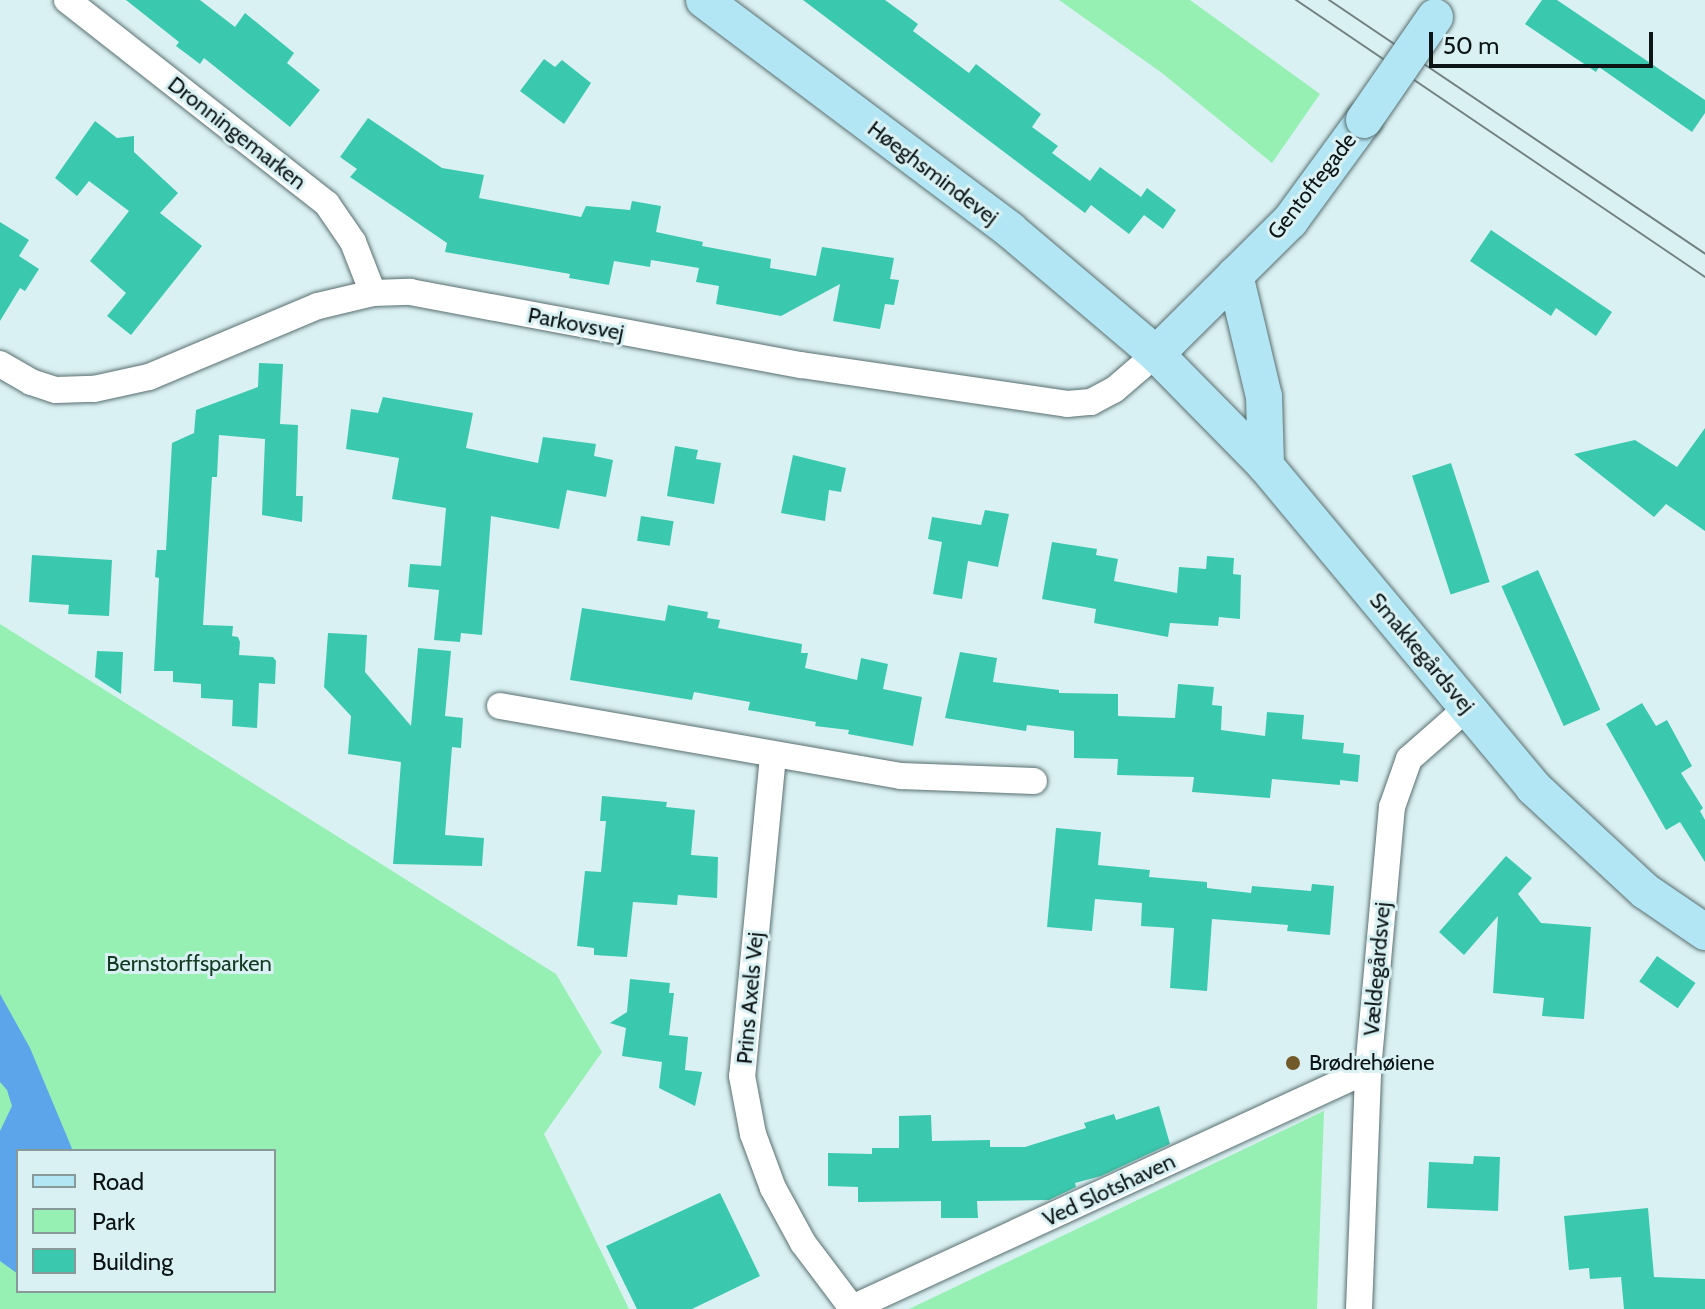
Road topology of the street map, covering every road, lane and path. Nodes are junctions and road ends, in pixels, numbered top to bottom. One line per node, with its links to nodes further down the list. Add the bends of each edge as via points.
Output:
1 (67, 0): 5 (street, Dronningemarken, via 327,204 353,242)
2 (704, 0): 6 (street, Høeghsmindevej, via 1010,230)
3 (1440, 8): 4 (street, Gentoftegade, bridge, via 1290,221)
4 (1235, 275): 6 (street, Gentoftegade); 8 (street, via 1264,397)
5 (373, 293): 6 (street, Parkovsvej, via 410,292 848,373 1067,404 1091,402 1114,390); 7 (street, Parkovsvej, via 318,306 149,377 94,389 56,390)
6 (1156, 354): 8 (street, Smakkegårdsvej)
7 (0, 364)
8 (1266, 466): 10 (street, Smakkegårdsvej)
9 (500, 706): 11 (street)
10 (1468, 707): 13 (street, Smakkegårdsvej, via 1533,787 1645,891); 14 (street, Vældegårdsvej, via 1409,759 1392,807)
11 (773, 756): 12 (street, via 901,776); 15 (street, Prins Axels Vej, via 742,1076 753,1134 773,1188 803,1243)
12 (1034, 781)
13 (1705, 932)
14 (1368, 1070): 15 (street, Ved Slotshaven); 16 (street, Vældegårdsvej)
15 (851, 1308)
16 (1359, 1309)

